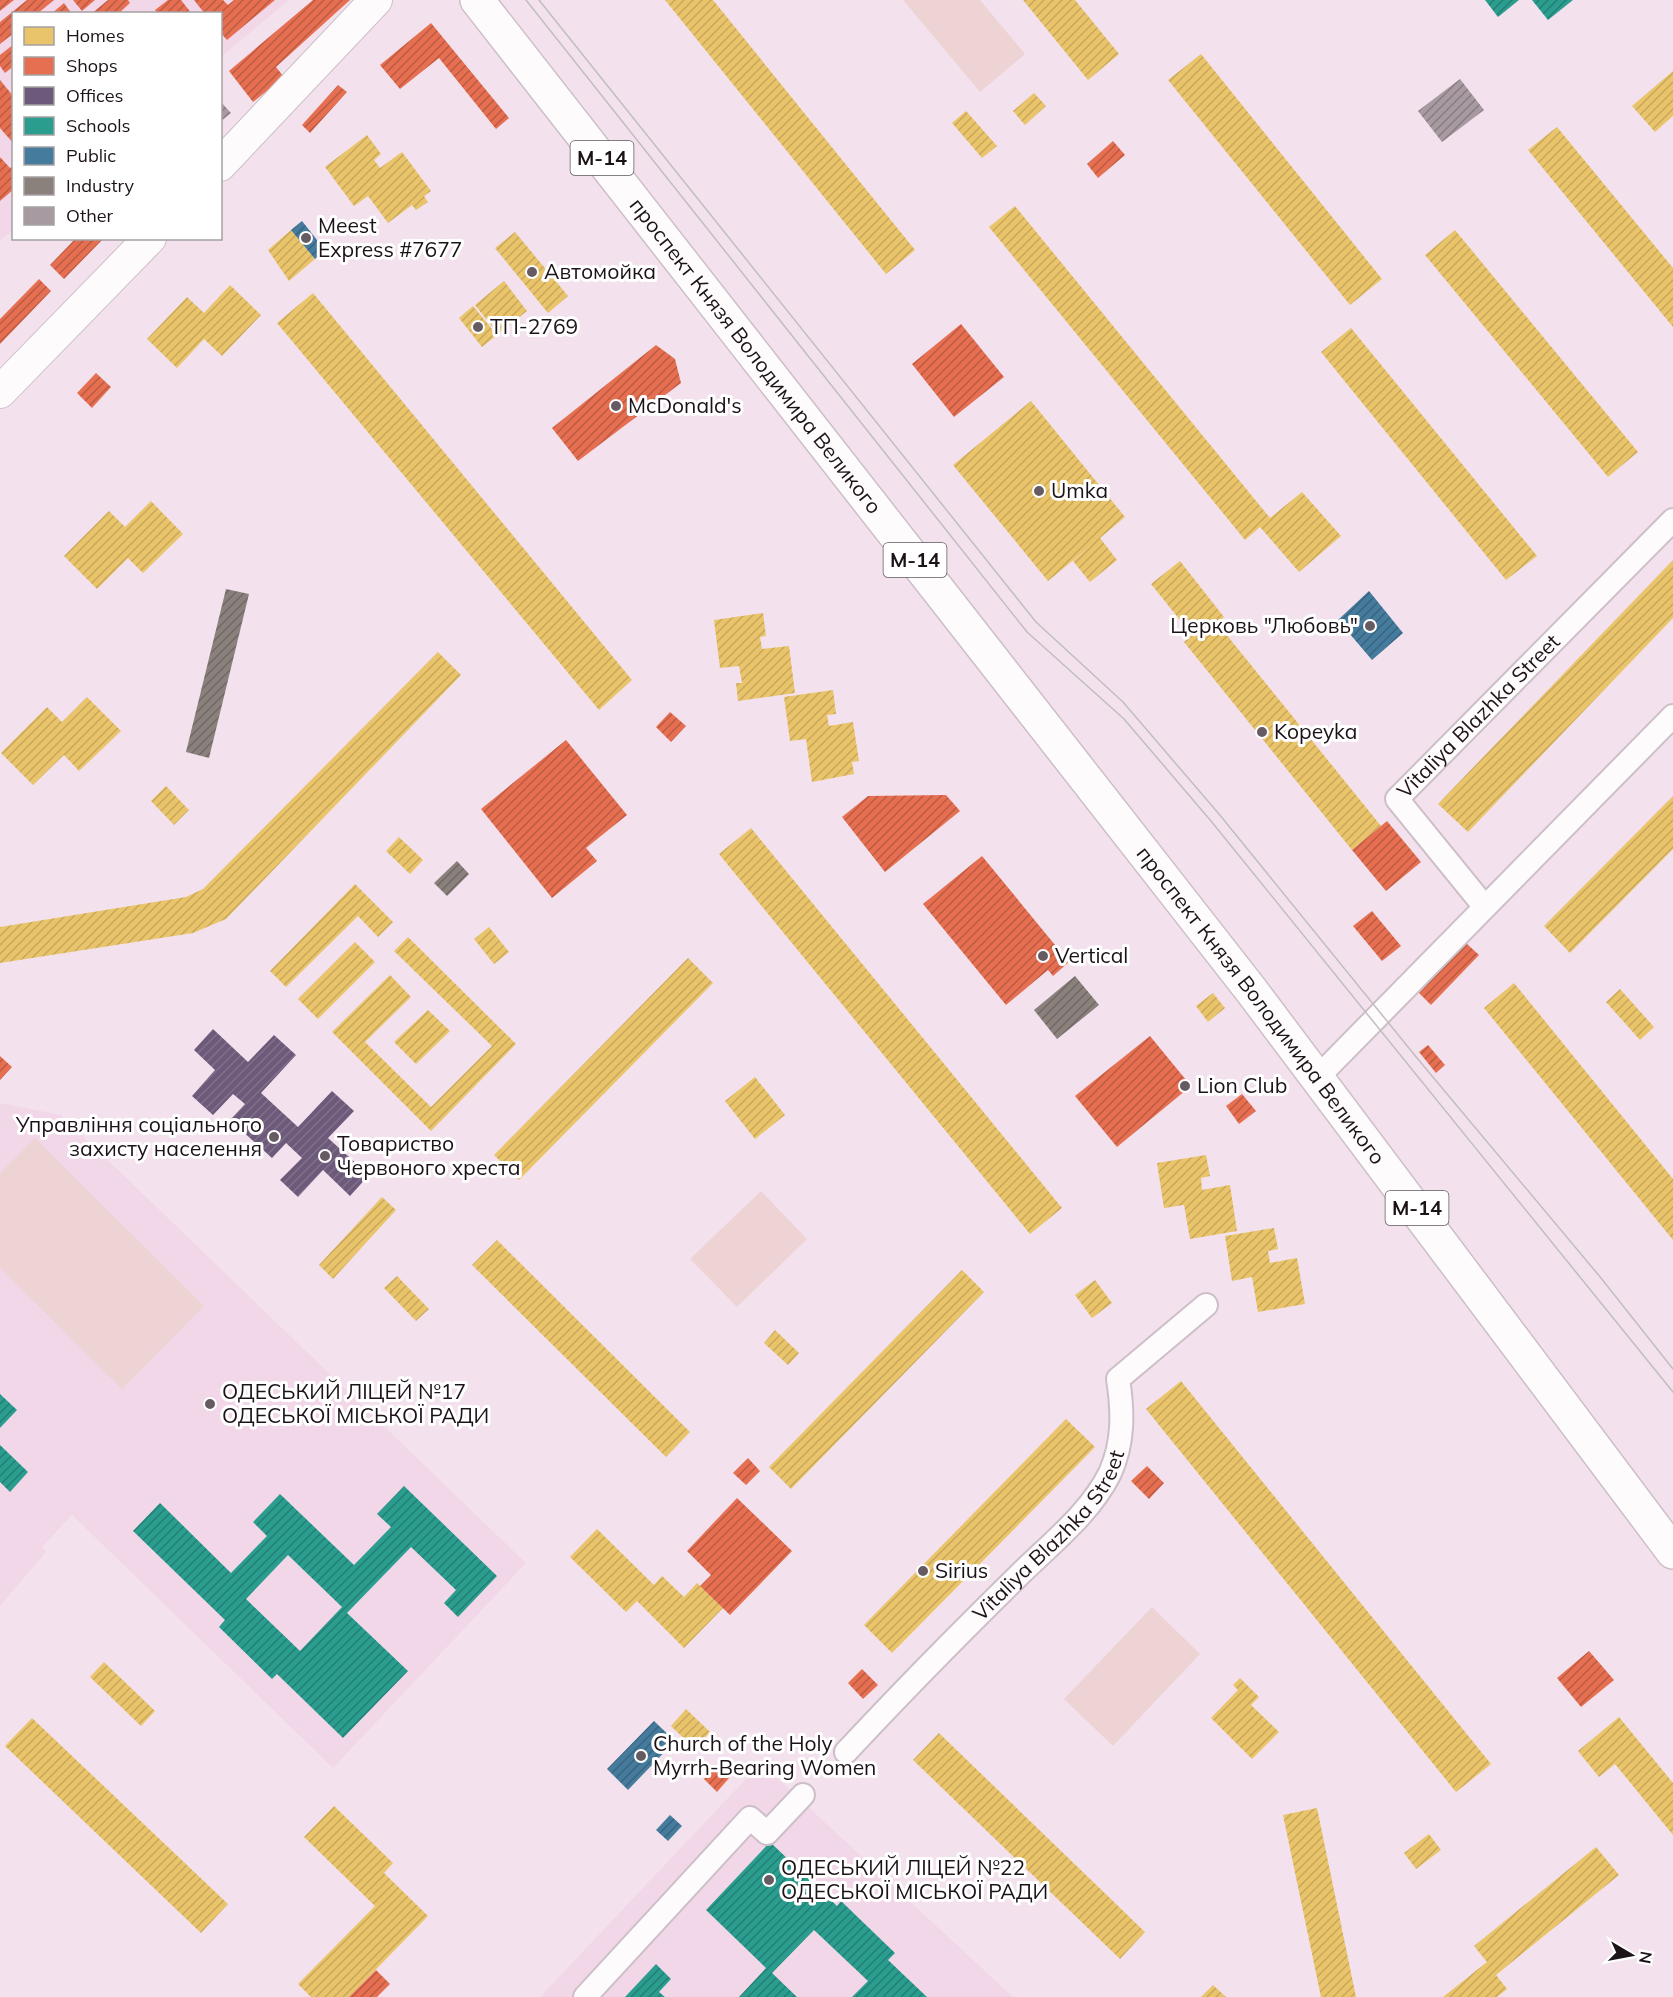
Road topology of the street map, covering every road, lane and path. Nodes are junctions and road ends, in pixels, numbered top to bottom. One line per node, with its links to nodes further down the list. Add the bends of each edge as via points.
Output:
1 (376, 0): 3 (street)
2 (477, 0): 9 (highway, проспект Князя Володимира Великого / М-14)
3 (222, 163)
4 (148, 240): 5 (street)
5 (0, 392)
6 (1673, 520): 8 (street, Vitaliya Blazhka Street, via 1397,799)
7 (1673, 717): 8 (street)
8 (1484, 906): 9 (street)
9 (1317, 1078): 11 (highway, проспект Князя Володимира Великого / М-14)
10 (1206, 1305): 12 (street, Vitaliya Blazhka Street, via 1118,1379 1123,1411 1120,1443 1110,1473 1084,1510)
11 (1673, 1552)
12 (846, 1752)
13 (803, 1795): 14 (street, via 767,1833 750,1818)
14 (585, 1997)

